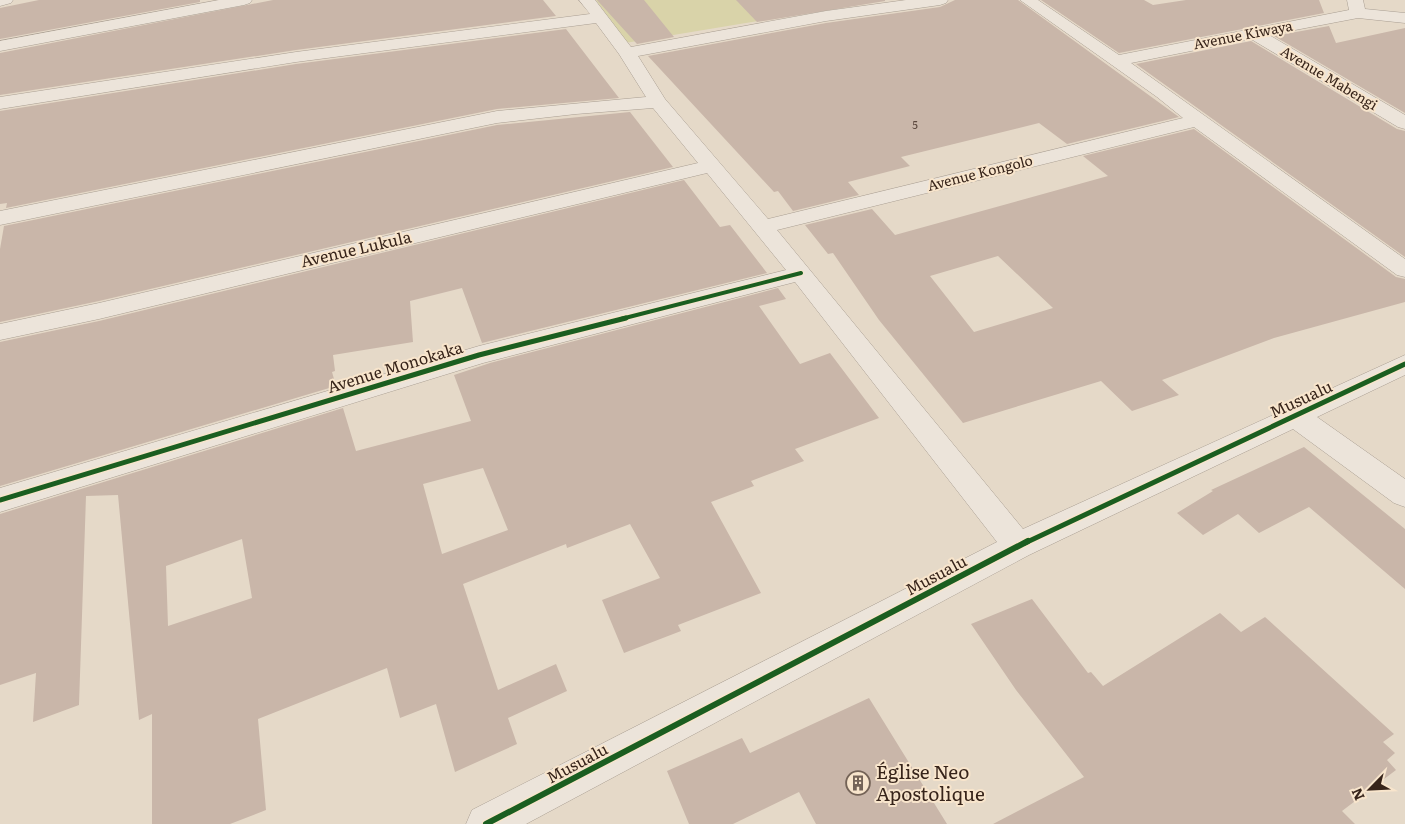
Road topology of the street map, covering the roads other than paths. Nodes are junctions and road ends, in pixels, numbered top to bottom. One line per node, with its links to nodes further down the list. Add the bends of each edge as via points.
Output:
1 (5, 0): 5 (street)
2 (244, 0): 10 (street)
3 (940, 0): 11 (street, via 826,16)
4 (1028, 0): 12 (street)
5 (0, 1)
6 (1356, 7): 8 (street, Avenue Kiwaya); 9 (street, Avenue Kiwaya)
7 (594, 9): 11 (street); 14 (street)
8 (1405, 18)
9 (1253, 34): 12 (street, Avenue Kiwaya); 15 (street, Avenue Mabengi)
10 (0, 46)
11 (627, 53): 13 (street)
12 (1115, 61): 16 (street)
13 (658, 102): 18 (street); 19 (street, via 497,117)
14 (0, 103)
15 (1396, 112): 17 (street, Avenue Mabengi)
16 (1197, 120): 20 (street, Avenue Kongolo); 21 (street)
17 (1405, 123)
18 (712, 166): 20 (street); 23 (street, Avenue Lukula)
19 (0, 218)
20 (763, 227): 22 (street)
21 (1405, 270)
22 (801, 273): 27 (street, Avenue Monokaka, via 478,355); 28 (street)
23 (0, 332)
24 (1405, 364): 25 (street, Musualu)
25 (1295, 416): 26 (street); 28 (street, Musualu)
26 (1405, 496)
27 (0, 500)
28 (1018, 546): 29 (street, Musualu)
29 (486, 824)

